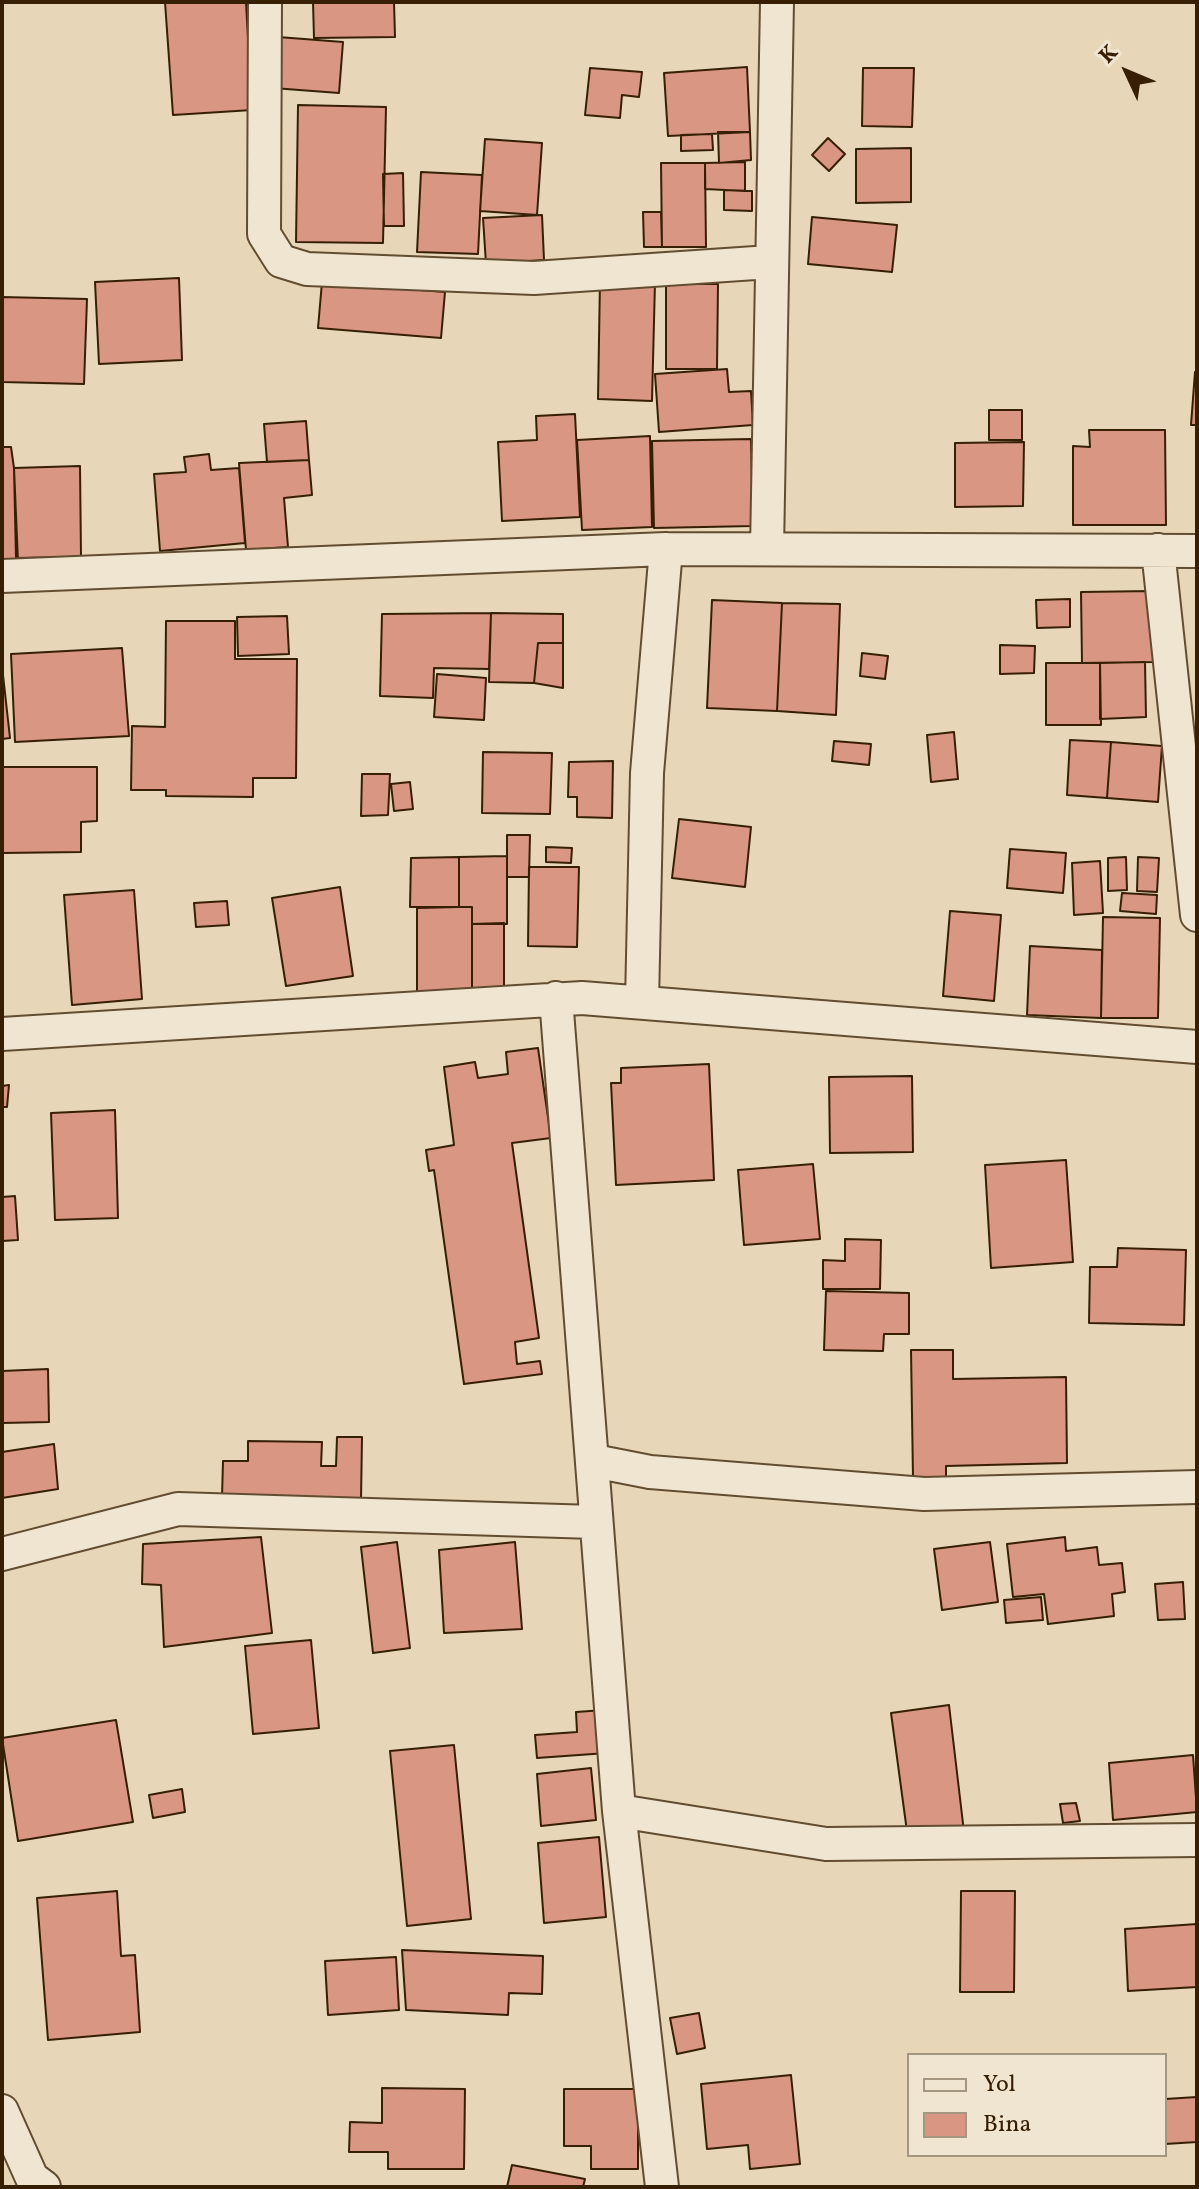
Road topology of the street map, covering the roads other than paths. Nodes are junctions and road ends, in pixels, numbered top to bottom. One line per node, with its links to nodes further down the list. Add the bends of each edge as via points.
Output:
1 (265, 2): 3 (street, via 264,234 281,261 307,269 534,278)
2 (777, 2): 3 (street)
3 (770, 262): 5 (street)
4 (666, 549): 5 (street); 8 (street); 11 (street, via 647,773)
5 (767, 549): 6 (street)
6 (1158, 550): 7 (street); 9 (street)
7 (1197, 551)
8 (2, 576)
9 (1197, 915)
10 (556, 998): 11 (street); 12 (street); 14 (street)
11 (642, 1002): 13 (street)
12 (2, 1034)
13 (1197, 1047)
14 (594, 1461): 15 (street, via 650,1472 924,1494); 16 (street)
15 (1197, 1487)
16 (594, 1522): 17 (street, via 178,1509); 18 (street)
17 (2, 1554)
18 (619, 1811): 19 (street, via 826,1844); 22 (street)
19 (1197, 1840)
20 (2, 2111): 21 (street)
21 (27, 2183)
22 (662, 2187)

